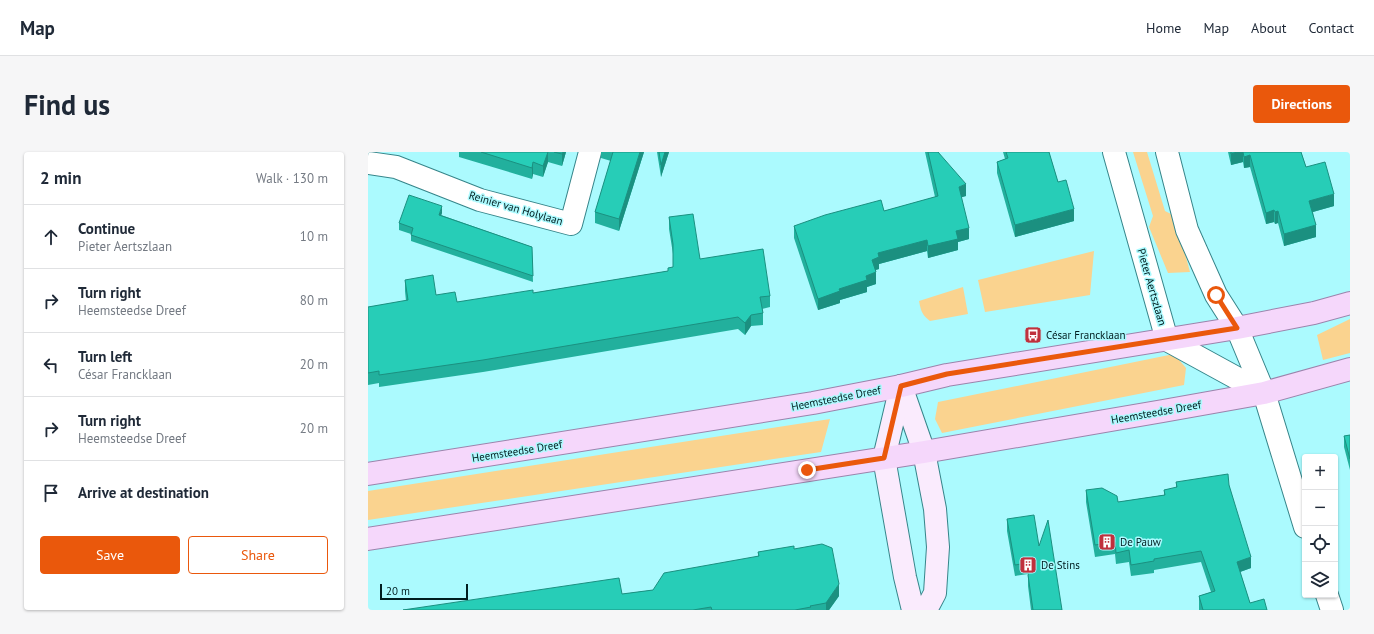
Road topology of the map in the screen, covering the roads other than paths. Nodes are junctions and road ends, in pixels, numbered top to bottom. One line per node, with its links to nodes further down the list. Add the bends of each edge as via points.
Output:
1 (590, 152): 4 (street, Reinier van Holylaan, via 571,224 480,200 396,167)
2 (1114, 152): 7 (street, Pieter Aertszlaan)
3 (1167, 152): 6 (street, via 1187,230 1216,295)
4 (368, 163)
5 (1350, 303): 6 (main road, Heemsteedse Dreef)
6 (1237, 328): 7 (main road, Heemsteedse Dreef); 10 (street)
7 (1167, 340): 9 (main road, Heemsteedse Dreef, via 947,374); 10 (street, Pieter Aertszlaan)
8 (1350, 369): 10 (main road, Heemsteedse Dreef)
9 (901, 386): 11 (main road); 12 (main road); 13 (main road, Heemsteedse Dreef, via 813,403)
10 (1264, 393): 11 (main road, Heemsteedse Dreef); 14 (street)
11 (924, 452): 12 (main road, Heemsteedse Dreef); 18 (main road, via 935,509 938,547 935,593)
12 (884, 458): 15 (main road, Heemsteedse Dreef); 17 (main road)
13 (368, 474)
14 (1305, 526)
15 (368, 539)
16 (1328, 598): 19 (street)
17 (913, 610)
18 (926, 610)
19 (1332, 610)

